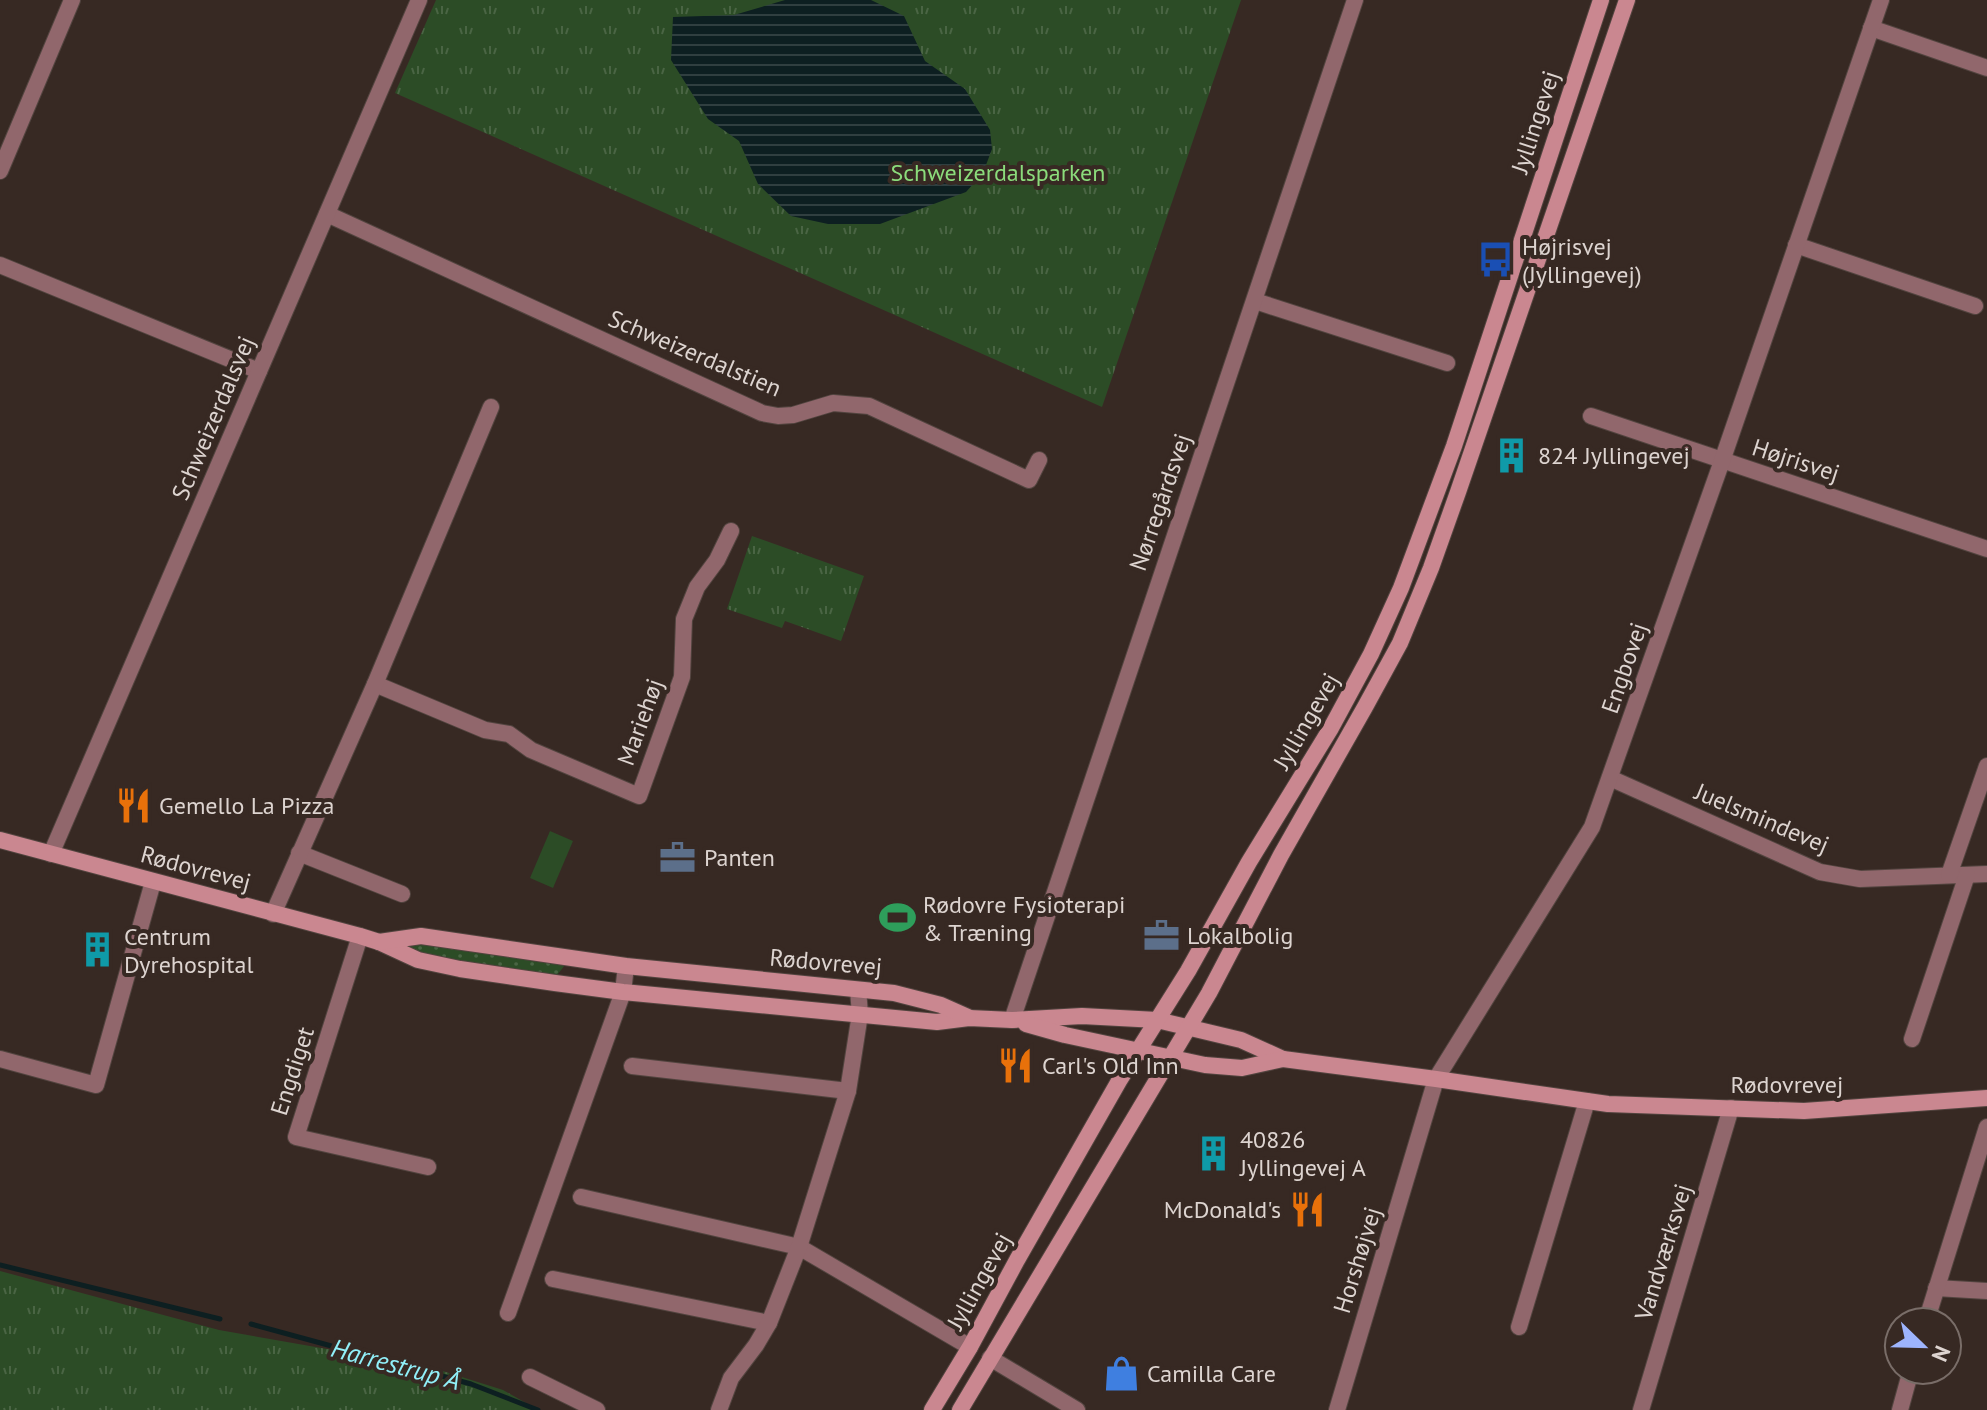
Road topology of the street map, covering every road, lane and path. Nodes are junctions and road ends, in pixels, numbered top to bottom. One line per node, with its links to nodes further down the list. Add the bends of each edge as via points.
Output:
1 (72, 0): 9 (street)
2 (419, 0): 10 (street, Schweizerdalsvej)
3 (1355, 0): 13 (street, Nørregårdsvej)
4 (1601, 0): 43 (street, Jyllingevej, via 1454,446 1401,588 1331,728)
5 (1627, 0): 44 (street, Jyllingevej, via 1458,492 1400,643)
6 (1881, 0): 7 (street, Engbovej)
7 (1871, 28): 8 (street); 11 (street, Engbovej)
8 (1987, 68)
9 (0, 171)
10 (327, 214): 16 (street, Schweizerdalsvej); 19 (street, Schweizerdalstien, via 762,413 793,415 833,403 869,406 1029,480)
11 (1796, 245): 14 (street); 20 (street, Engbovej)
12 (0, 265): 16 (street)
13 (1255, 301): 15 (street); 42 (street, Nørregårdsvej)
14 (1975, 306)
15 (1447, 363)
16 (259, 371): 28 (street, Schweizerdalsvej)
17 (491, 407): 23 (street)
18 (1591, 416): 20 (street, Højrisvej)
19 (1039, 460)
20 (1722, 461): 22 (street, Højrisvej); 25 (street, Engbovej)
21 (731, 531): 23 (street, Mariehøj, via 684,619 682,677 639,796 531,750 509,734 485,730)
22 (1987, 549)
23 (375, 684): 27 (street)
24 (1987, 766): 30 (street)
25 (1610, 778): 30 (street, Juelsmindevej, via 1820,872 1860,879); 51 (street, Engbovej, via 1592,827)
26 (0, 840): 28 (street, Rødovrevej)
27 (299, 853): 33 (street); 34 (street)
28 (51, 854): 32 (street, Rødovrevej)
29 (1987, 874): 31 (street, Juelsmindevej)
30 (1949, 875): 31 (street, Juelsmindevej)
31 (1967, 875): 45 (street)
32 (153, 882): 34 (street, Rødovrevej); 48 (street, via 96,1085)
33 (402, 894)
34 (273, 914): 35 (street, Rødovrevej)
35 (360, 936): 36 (street, Rødovrevej); 57 (street, Engdiget, via 296,1137)
36 (379, 942): 37 (street, Rødovrevej, via 421,936); 39 (street, Rødovrevej, via 446,966)
37 (626, 966): 38 (street, Rødovrevej); 39 (street)
38 (858, 990): 40 (street); 41 (street, Rødovrevej, via 906,996)
39 (623, 992): 40 (street, Rødovrevej); 64 (street)
40 (860, 1014): 41 (street, Rødovrevej, via 937,1022); 52 (street)
41 (969, 1018): 42 (street, Rødovrevej)
42 (1012, 1020): 43 (street, Rødovrevej); 46 (street, Rødovrevej)
43 (1157, 1020): 44 (street, Rødovrevej); 46 (street, Jyllingevej)
44 (1188, 1027): 47 (street, Jyllingevej); 49 (street, Rødovrevej, via 1241,1040)
45 (1912, 1039)
46 (1137, 1051): 47 (street, Rødovrevej); 67 (street, Jyllingevej)
47 (1169, 1057): 49 (street, Rødovrevej, via 1242,1068); 68 (street, Jyllingevej)
48 (0, 1059)
49 (1283, 1059): 51 (street, Rødovrevej)
50 (632, 1066): 52 (street)
51 (1436, 1079): 54 (street, Rødovrevej); 76 (street, Horshøjvej)
52 (848, 1091): 59 (street)
53 (1987, 1098): 55 (street, Rødovrevej, via 1804,1111)
54 (1587, 1101): 55 (street, Rødovrevej); 66 (street)
55 (1731, 1108): 77 (street, Vandværksvej)
56 (1987, 1127): 61 (street)
57 (428, 1167)
58 (581, 1197): 59 (street)
59 (799, 1247): 65 (street); 67 (street)
60 (553, 1279): 65 (street)
61 (1936, 1288): 62 (street); 63 (street)
62 (1987, 1291)
63 (1931, 1306)
64 (508, 1313)
65 (769, 1323): 72 (street, via 731,1378)
66 (1519, 1327)
67 (970, 1347): 73 (street, Jyllingevej)
68 (990, 1358): 74 (street, Jyllingevej); 75 (street, Jyllingevej)
69 (530, 1377): 71 (street)
70 (1907, 1386): 78 (street)
71 (597, 1410)
72 (719, 1410)
73 (932, 1410)
74 (960, 1410)
75 (1077, 1410)
76 (1337, 1410)
77 (1641, 1410)
78 (1900, 1410)

